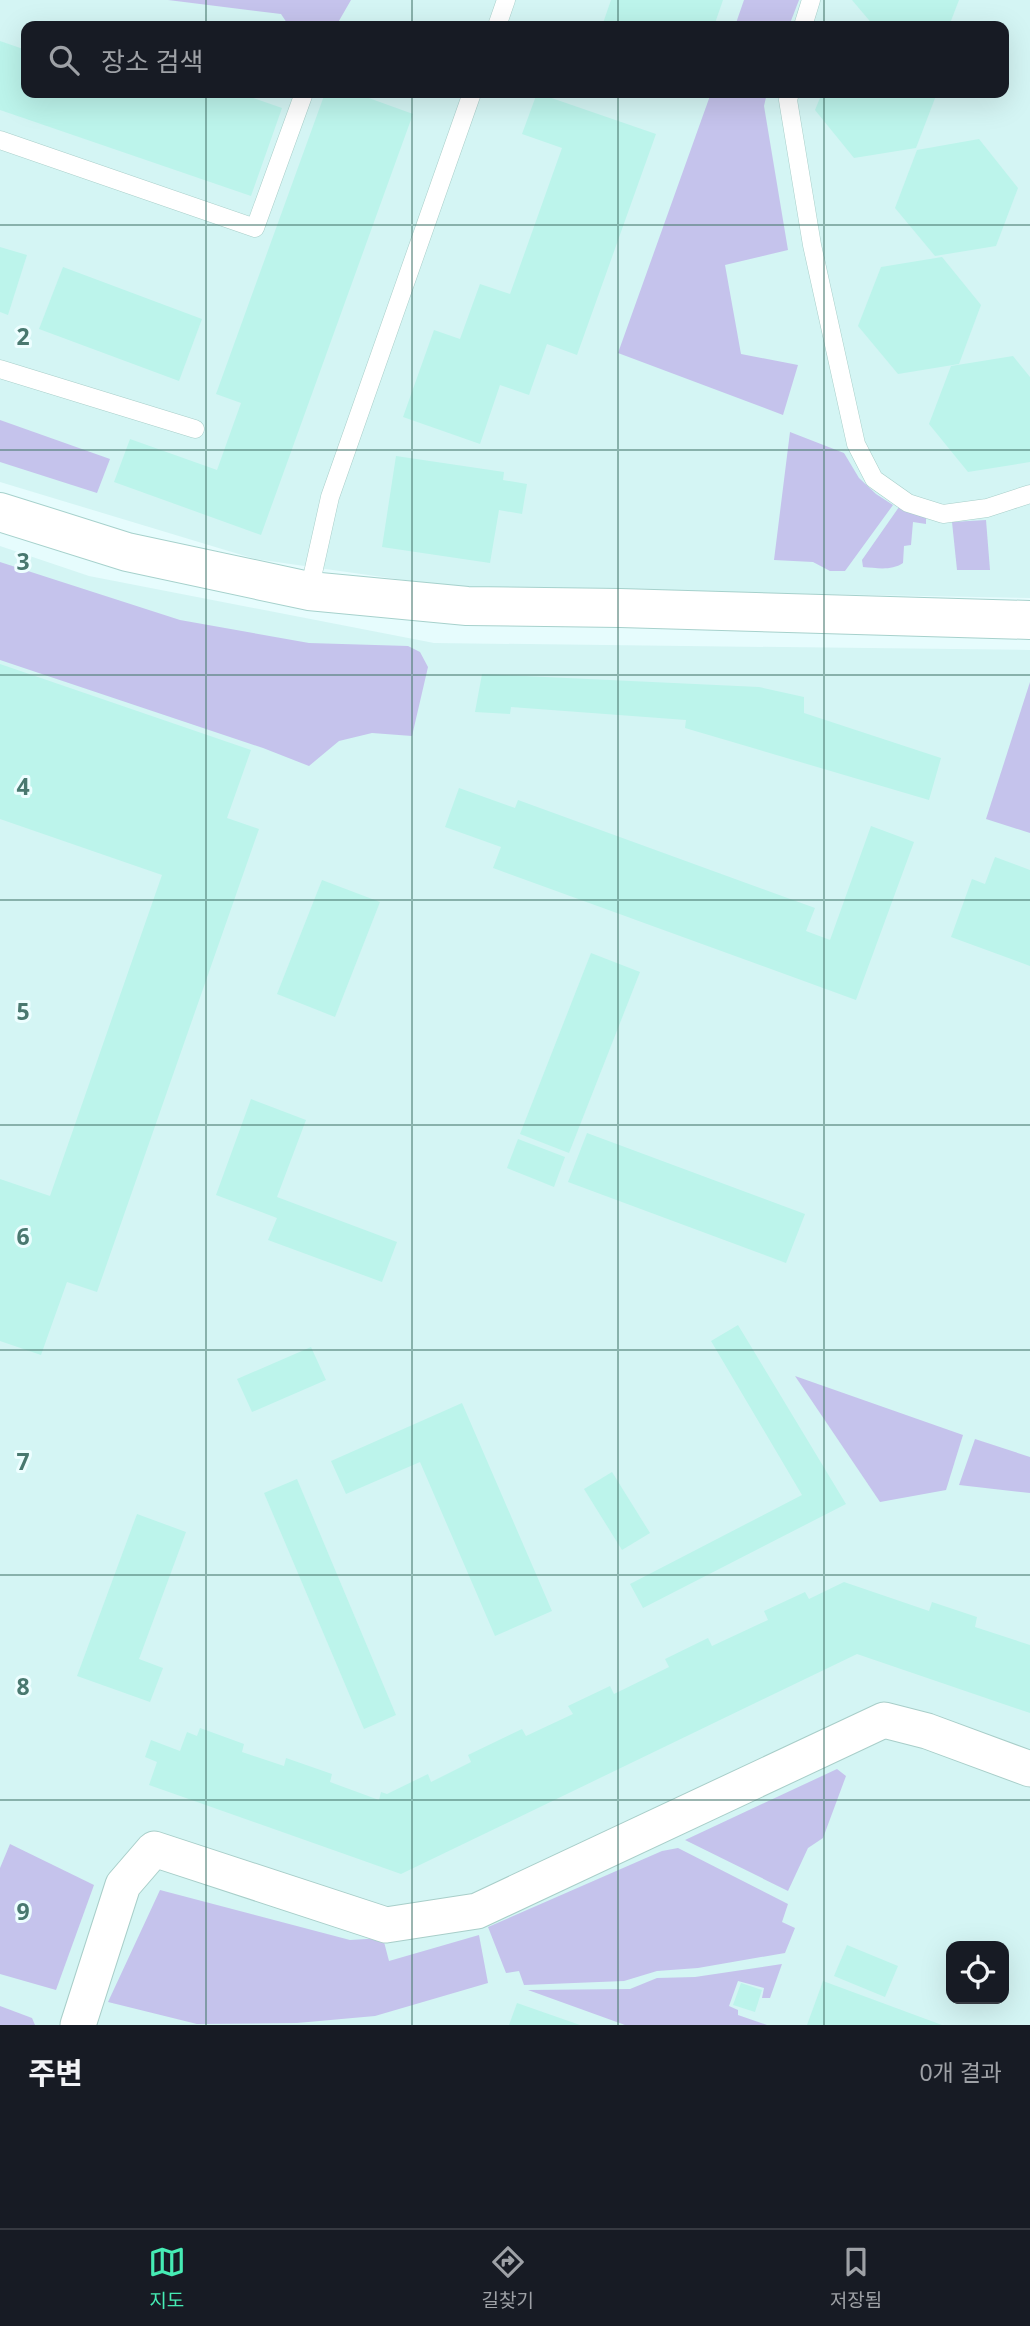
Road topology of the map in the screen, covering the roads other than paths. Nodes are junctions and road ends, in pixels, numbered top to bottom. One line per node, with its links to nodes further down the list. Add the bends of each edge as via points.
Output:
1 (506, 0): 3 (lane)
2 (811, 0): 4 (lane)
3 (498, 21)
4 (805, 21)
5 (302, 98): 8 (lane, via 255,228)
6 (470, 98): 13 (lane, via 330,497)
7 (789, 98): 11 (lane, via 812,245 856,444 874,479 908,503 943,514 987,508)
8 (0, 140)
9 (0, 369): 10 (lane)
10 (195, 429)
11 (1030, 494)
12 (0, 512): 13 (street, via 127,552)
13 (309, 591): 14 (street, via 467,606)
14 (1030, 620)
15 (1030, 1769): 16 (street, via 884,1720 477,1910 386,1924 153,1849 123,1885)
16 (78, 2025)

